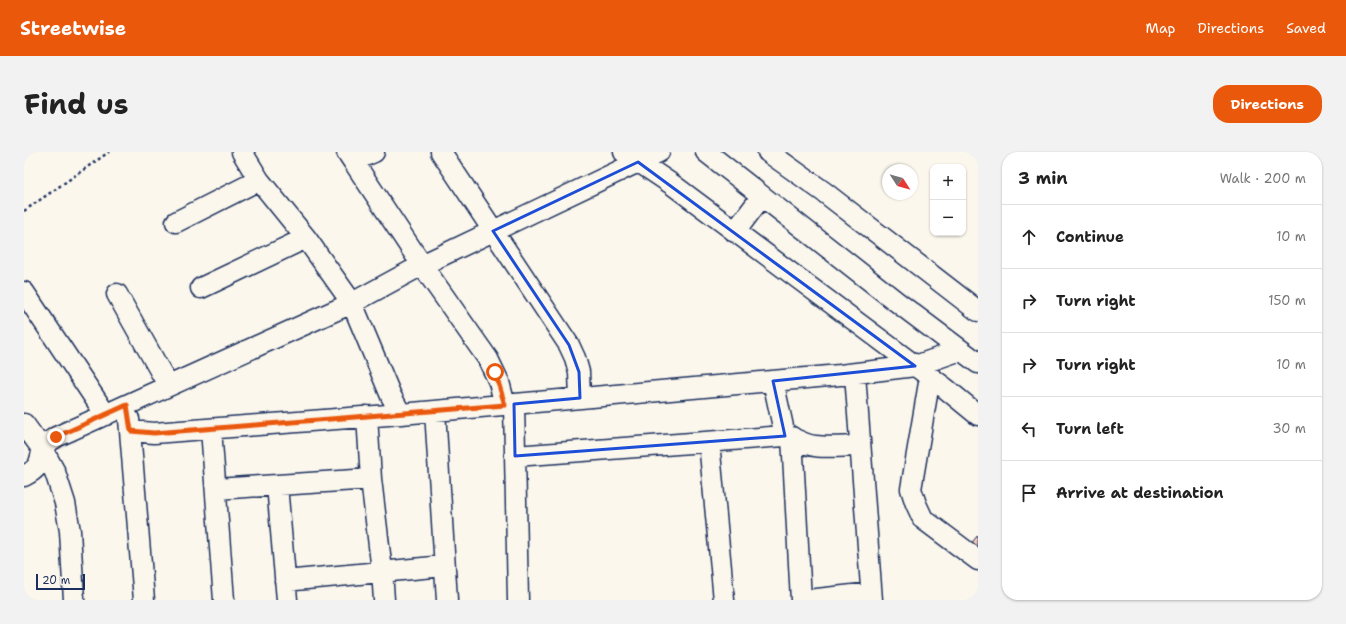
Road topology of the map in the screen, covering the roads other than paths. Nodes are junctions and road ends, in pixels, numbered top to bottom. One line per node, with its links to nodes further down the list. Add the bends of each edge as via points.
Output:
1 (242, 152): 9 (street)
2 (374, 152): 7 (street)
3 (441, 152): 12 (street)
4 (659, 152): 8 (street)
5 (706, 152): 10 (street)
6 (768, 152): 20 (street)
7 (350, 156): 15 (street)
8 (631, 157): 12 (street); 13 (street)
9 (259, 180): 11 (street); 14 (street)
10 (762, 196): 13 (street); 21 (street)
11 (176, 222)
12 (493, 231): 15 (street); 27 (street, via 569,345 579,372)
13 (735, 232): 23 (street)
14 (306, 238): 16 (street); 19 (street)
15 (422, 265): 19 (street); 28 (street, via 488,359)
16 (201, 288)
17 (24, 292): 32 (street)
18 (117, 294): 26 (street)
19 (352, 303): 26 (street); 31 (street)
20 (978, 310)
21 (961, 350): 22 (street); 23 (street)
22 (978, 363)
23 (922, 371): 24 (street); 33 (street); 47 (street, via 911,489 923,519)
24 (854, 374): 25 (street); 40 (street)
25 (773, 381): 27 (street); 38 (street)
26 (168, 385): 29 (street)
27 (580, 398): 28 (street)
28 (509, 404): 30 (street); 42 (street)
29 (127, 405): 32 (street); 37 (street)
30 (435, 411): 31 (street); 48 (street)
31 (401, 414): 34 (street)
32 (106, 415): 41 (street, via 56,437 48,442)
33 (978, 415)
34 (367, 416): 36 (street); 44 (street)
35 (24, 424): 41 (street)
36 (211, 429): 37 (street, via 154,433); 46 (street)
37 (131, 431): 53 (street)
38 (788, 437): 39 (street); 40 (street, via 814,446); 59 (street)
39 (709, 442): 42 (street); 58 (street)
40 (860, 446): 51 (street)
41 (43, 450): 43 (street, via 37,468); 52 (street, via 55,472 70,531)
42 (515, 456): 57 (street)
43 (24, 476)
44 (371, 479): 45 (street); 49 (street)
45 (277, 485): 46 (street); 50 (street)
46 (216, 489): 54 (street)
47 (978, 560)
48 (444, 566): 49 (street); 56 (street)
49 (382, 571): 50 (street); 55 (street)
50 (286, 591)
51 (871, 596): 60 (street)
52 (74, 600)
53 (144, 600)
54 (224, 600)
55 (384, 600)
56 (447, 600)
57 (518, 600)
58 (724, 600)
59 (801, 600)
60 (808, 600)

